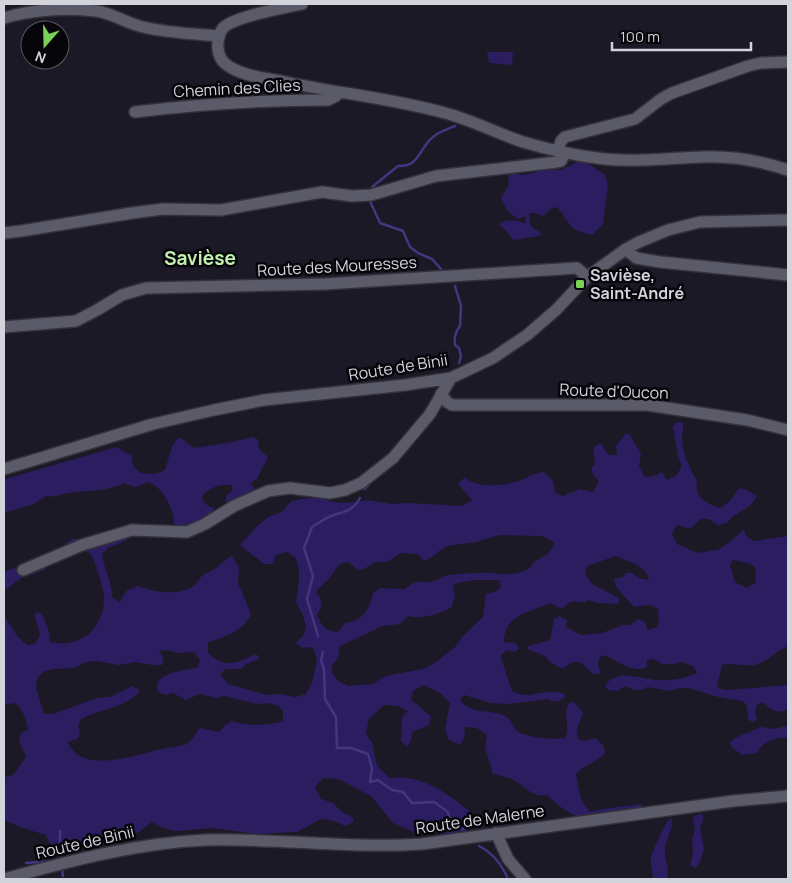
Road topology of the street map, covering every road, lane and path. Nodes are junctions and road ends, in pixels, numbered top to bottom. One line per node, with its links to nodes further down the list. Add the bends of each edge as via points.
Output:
1 (302, 4): 4 (street, via 249,16 228,24)
2 (44, 7): 3 (street); 4 (street, via 95,11 117,16 141,27 174,32)
3 (4, 18)
4 (220, 33): 6 (street, via 218,53 233,69)
5 (788, 62): 8 (street, via 748,66 672,93 635,119 565,137 561,141)
6 (339, 92): 7 (street, Chemin des Clies, via 328,100 277,100); 8 (street, via 445,113 522,142)
7 (135, 112)
8 (562, 152): 9 (street, via 599,158 654,160 730,158); 11 (street, via 561,161 557,162 436,176 371,195 322,192 221,210 155,210)
9 (788, 170)
10 (788, 220): 12 (street, Route de Binii, via 700,222 668,230)
11 (4, 233)
12 (626, 249): 13 (street, via 636,258 660,262); 14 (street, Route de Binii)
13 (788, 275)
14 (586, 277): 15 (street, Route des Mouresses, via 577,268 325,284 146,288 122,295 76,321); 16 (street, Route de Binii, via 556,310 527,335 493,358)
15 (4, 328)
16 (451, 378): 17 (street); 19 (street, Route de Binii, via 264,400 214,410 153,424)
17 (441, 394): 18 (street, Route d'Oucon, via 452,405 647,405 747,420); 20 (street, via 430,414 393,458 350,488 330,493 290,488 268,491 187,532 132,530 82,545)
18 (788, 430)
19 (4, 469)
20 (23, 570)
21 (788, 796): 22 (street, Route de Malerne)
22 (496, 833): 23 (street, Route de Malerne, via 390,846 240,840); 25 (street, via 508,860)
23 (175, 842): 24 (street, Route de Binii, via 104,853)
24 (4, 879)
25 (525, 879)

